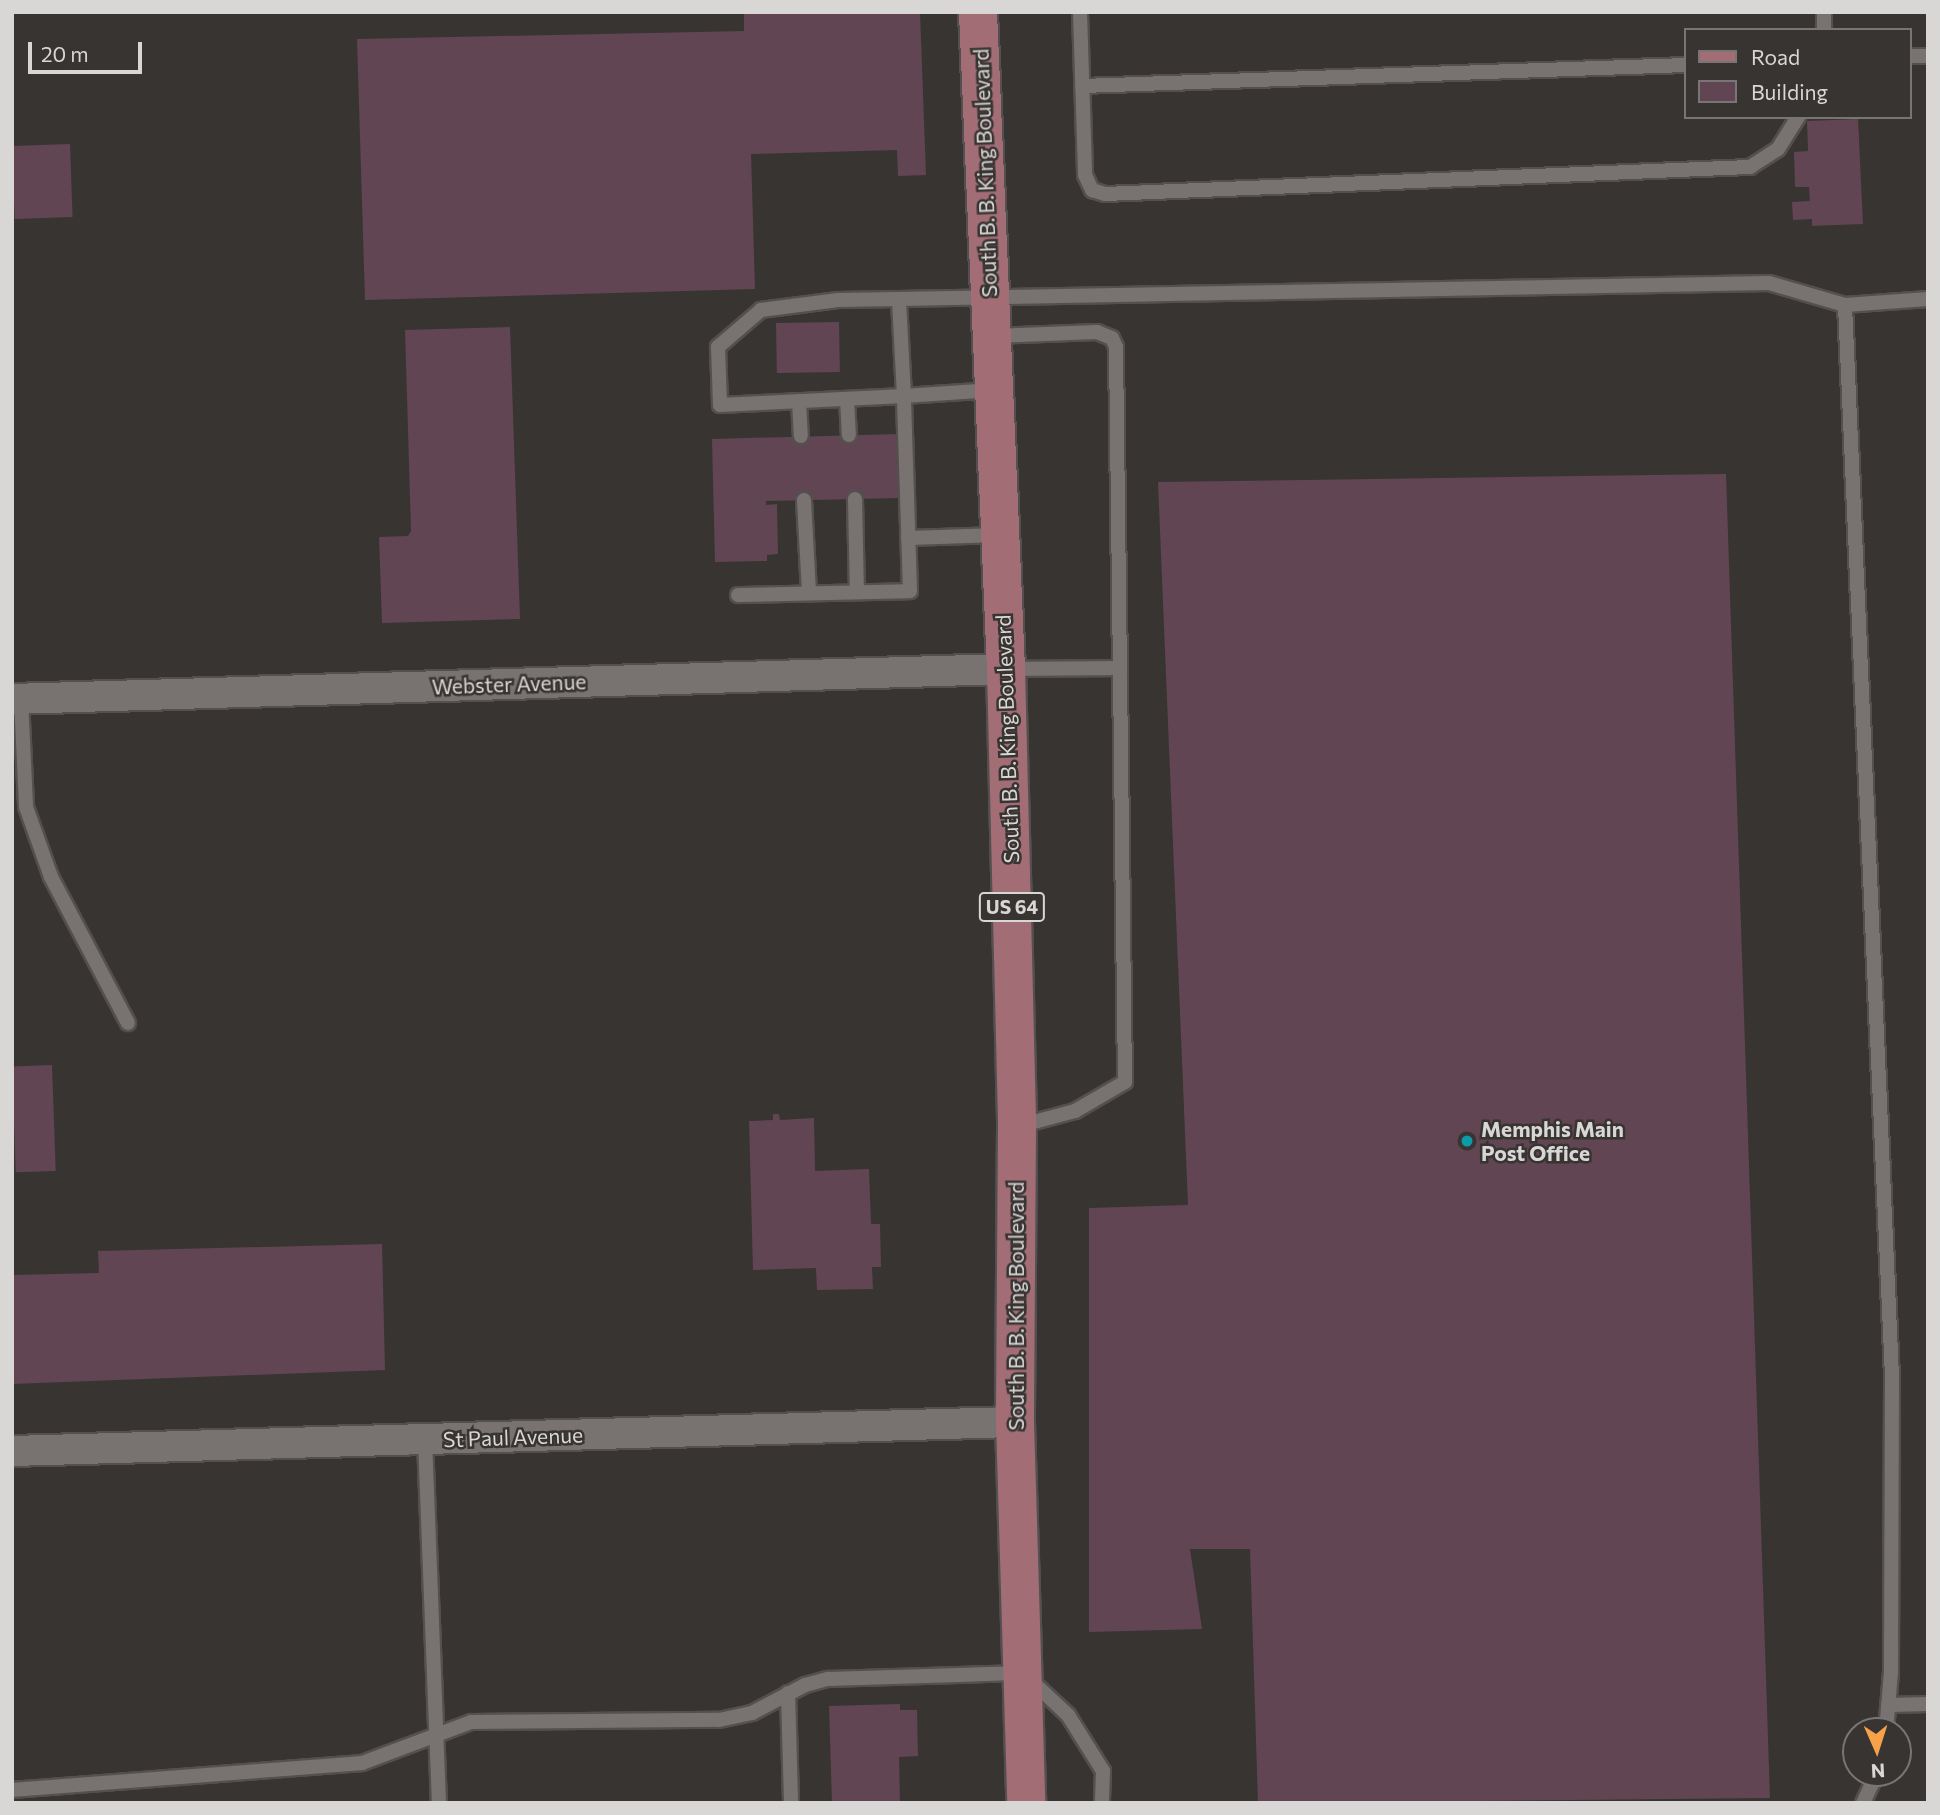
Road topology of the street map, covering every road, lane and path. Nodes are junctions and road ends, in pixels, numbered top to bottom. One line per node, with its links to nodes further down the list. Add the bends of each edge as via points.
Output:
1 (978, 12): 9 (main road, South B. B. King Boulevard / US 64)
2 (1080, 12): 4 (lane)
3 (1685, 65): 4 (lane)
4 (1083, 86): 5 (lane, via 1085,175 1091,190 1105,194 1750,167 1778,149)
5 (1797, 119)
6 (899, 299): 9 (lane); 11 (lane); 13 (lane, via 838,300 761,310 718,347 720,405)
7 (1928, 299): 8 (lane)
8 (1845, 305): 9 (lane, via 1769,283); 34 (lane, via 1892,1378)
9 (991, 318): 10 (main road, South B. B. King Boulevard / US 64); 23 (lane, via 1097,332 1112,338 1116,347)
10 (994, 390): 11 (lane); 18 (main road, South B. B. King Boulevard / US 64)
11 (904, 396): 12 (lane); 19 (lane)
12 (847, 399): 13 (lane); 14 (lane)
13 (799, 401): 15 (lane)
14 (849, 435)
15 (800, 436)
16 (855, 499): 20 (lane)
17 (804, 500): 21 (lane)
18 (1000, 535): 19 (lane); 24 (main road, South B. B. King Boulevard / US 64)
19 (908, 538): 20 (lane, via 910,591)
20 (857, 592): 21 (lane)
21 (809, 593): 22 (lane)
22 (738, 595)
23 (1120, 668): 24 (lane); 27 (lane, via 1125,1082 1075,1111)
24 (1006, 669): 25 (street, Webster Avenue); 27 (main road, South B. B. King Boulevard / US 64)
25 (17, 699): 26 (lane, via 26,807 51,877)
26 (128, 1023)
27 (1017, 1127): 28 (main road, South B. B. King Boulevard / US 64)
28 (1015, 1422): 29 (street, St Paul Avenue); 31 (main road, South B. B. King Boulevard / US 64)
29 (425, 1440): 30 (street, St Paul Avenue); 36 (lane)
30 (12, 1451)
31 (1023, 1673): 32 (lane, via 828,1679); 41 (main road, South B. B. King Boulevard / US 64); 42 (lane, via 1068,1715 1103,1771)
32 (788, 1693): 36 (lane, via 752,1713 719,1720 471,1723); 40 (lane)
33 (1928, 1704): 34 (lane)
34 (1888, 1705): 35 (lane)
35 (1887, 1717)
36 (436, 1733): 38 (lane, via 362,1763); 39 (lane)
37 (1870, 1787): 43 (lane)
38 (12, 1790)
39 (439, 1803)
40 (791, 1803)
41 (1026, 1803)
42 (1102, 1803)
43 (1863, 1803)

